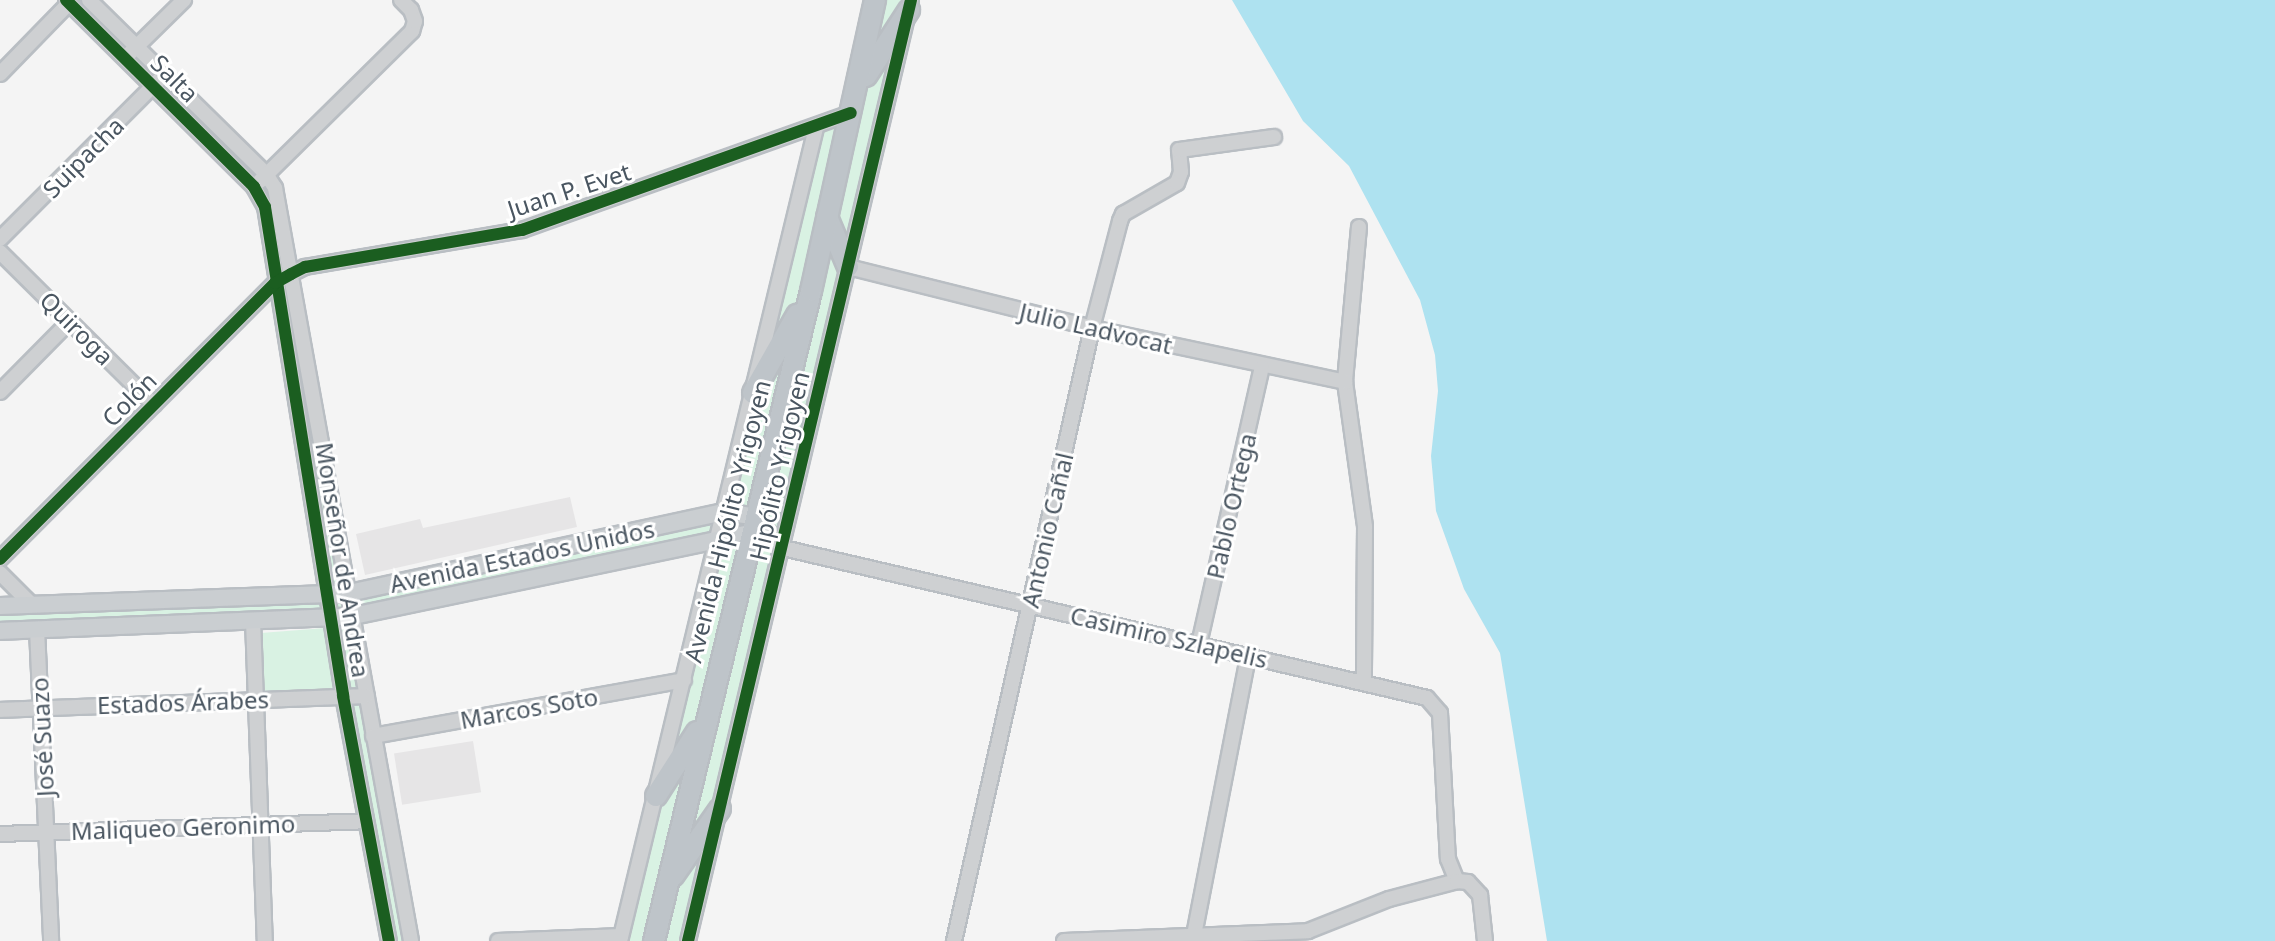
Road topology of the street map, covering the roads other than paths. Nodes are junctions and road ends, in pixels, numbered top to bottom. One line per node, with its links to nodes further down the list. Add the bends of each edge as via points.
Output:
1 (89, 0): 8 (street, Salta)
2 (184, 0): 8 (street)
3 (401, 0): 17 (street, via 415,21 412,31)
4 (875, 0): 14 (highway, Avenida Hipólito Yrigoyen)
5 (887, 0): 12 (highway, Avenida Hipólito Yrigoyen)
6 (68, 2): 9 (street, Salta); 10 (street)
7 (910, 5): 12 (highway); 22 (street, Hipólito Yrigoyen)
8 (136, 47): 9 (street); 11 (street, Salta)
9 (124, 58): 13 (street, Salta)
10 (0, 74)
11 (165, 75): 13 (street, Suipacha); 17 (street, Salta)
12 (866, 76): 14 (highway, Avenida Hipólito Yrigoyen)
13 (152, 87): 17 (street, Salta); 20 (street, Suipacha)
14 (851, 113): 15 (street, Juan P. Evet); 18 (highway, Avenida Hipólito Yrigoyen)
15 (816, 128): 23 (street, Juan P. Evet, via 522,230 305,267); 31 (street, Hipólito Yrigoyen)
16 (1274, 137): 27 (street, Antonio Cañal, via 1179,150 1177,183 1123,214)
17 (260, 181): 23 (street, Monseñor de Andrea, via 275,188); 24 (street, Monseñor de Andrea)
18 (827, 217): 22 (highway); 25 (highway, Avenida Hipólito Yrigoyen)
19 (1359, 227): 29 (street)
20 (0, 239)
21 (0, 252): 26 (street, Quiroga)
22 (848, 267): 27 (street, Julio Ladvocat); 36 (street, Hipólito Yrigoyen)
23 (291, 274): 24 (street, Colón); 39 (street, Monseñor de Andrea)
24 (275, 283): 32 (street, Colón); 40 (street, Monseñor de Andrea)
25 (811, 291): 31 (highway); 34 (highway, Avenida Hipólito Yrigoyen)
26 (70, 321): 30 (street); 32 (street, Quiroga)
27 (1092, 328): 28 (street, Julio Ladvocat); 42 (street, Antonio Cañal)
28 (1262, 367): 29 (street, Julio Ladvocat); 49 (street, Pablo Ortega)
29 (1345, 382): 52 (street, via 1365,527)
30 (0, 392)
31 (753, 393): 33 (street, Hipólito Yrigoyen)
32 (154, 405): 37 (street, Colón)
33 (725, 512): 34 (main road, Avenida Estados Unidos); 35 (street, Hipólito Yrigoyen); 39 (main road, Avenida Estados Unidos)
34 (753, 525): 35 (main road, Avenida Estados Unidos); 36 (street, Casimiro Szlapelis); 58 (highway, Avenida Hipólito Yrigoyen)
35 (717, 541): 44 (main road, Avenida Estados Unidos); 51 (street, Hipólito Yrigoyen)
36 (779, 543): 42 (street, Casimiro Szlapelis); 61 (street, Hipólito Yrigoyen)
37 (0, 559)
38 (0, 573): 41 (street)
39 (349, 593): 40 (main road, Avenida Estados Unidos); 44 (street, Monseñor de Andrea)
40 (327, 594): 41 (main road, Avenida Estados Unidos); 45 (street, Monseñor de Andrea)
41 (32, 605): 43 (main road, Avenida Estados Unidos)
42 (1030, 605): 49 (street, Casimiro Szlapelis); 78 (street, Antonio Cañal)
43 (0, 606)
44 (353, 616): 45 (main road, Avenida Estados Unidos); 54 (street, Monseñor de Andrea)
45 (331, 617): 46 (main road, Avenida Estados Unidos); 53 (street, Monseñor de Andrea)
46 (253, 620): 47 (main road, Avenida Estados Unidos); 55 (street)
47 (37, 629): 48 (main road, Avenida Estados Unidos); 56 (street, José Suazo)
48 (0, 631)
49 (1199, 644): 50 (street, Casimiro Szlapelis)
50 (1248, 656): 52 (street, Casimiro Szlapelis); 68 (street)
51 (684, 680): 59 (street, Marcos Soto); 60 (street, Hipólito Yrigoyen)
52 (1364, 683): 66 (street, Casimiro Szlapelis, via 1427,698 1440,713 1448,859)
53 (343, 696): 54 (street, Estados Árabes); 55 (street, Estados Árabes); 62 (street, Monseñor de Andrea)
54 (367, 696): 59 (street, Monseñor de Andrea)
55 (257, 699): 56 (street, Estados Árabes); 63 (street)
56 (41, 709): 57 (street, Estados Árabes); 64 (street, José Suazo)
57 (0, 710)
58 (706, 719): 60 (highway); 67 (highway, Avenida Hipólito Yrigoyen)
59 (373, 736): 74 (street, Monseñor de Andrea)
60 (656, 796): 70 (street, Hipólito Yrigoyen)
61 (720, 809): 67 (highway); 77 (street, Hipólito Yrigoyen)
62 (365, 821): 63 (street, Maliqueo Geronimo); 73 (street, Monseñor de Andrea)
63 (261, 823): 64 (street, Maliqueo Geronimo); 72 (street)
64 (46, 832): 65 (street, Maliqueo Geronimo); 71 (street, José Suazo)
65 (0, 834)
66 (1457, 881): 69 (street, via 1389,899 1321,929); 80 (street, via 1468,882 1480,895)
67 (668, 882): 76 (highway, Avenida Hipólito Yrigoyen)
68 (1194, 935): 69 (street); 79 (street)
69 (1225, 937)
70 (621, 938): 75 (street)
71 (51, 941)
72 (265, 941)
73 (389, 941)
74 (411, 941)
75 (498, 941)
76 (654, 941)
77 (688, 941)
78 (954, 941)
79 (1064, 941)
80 (1485, 941)

